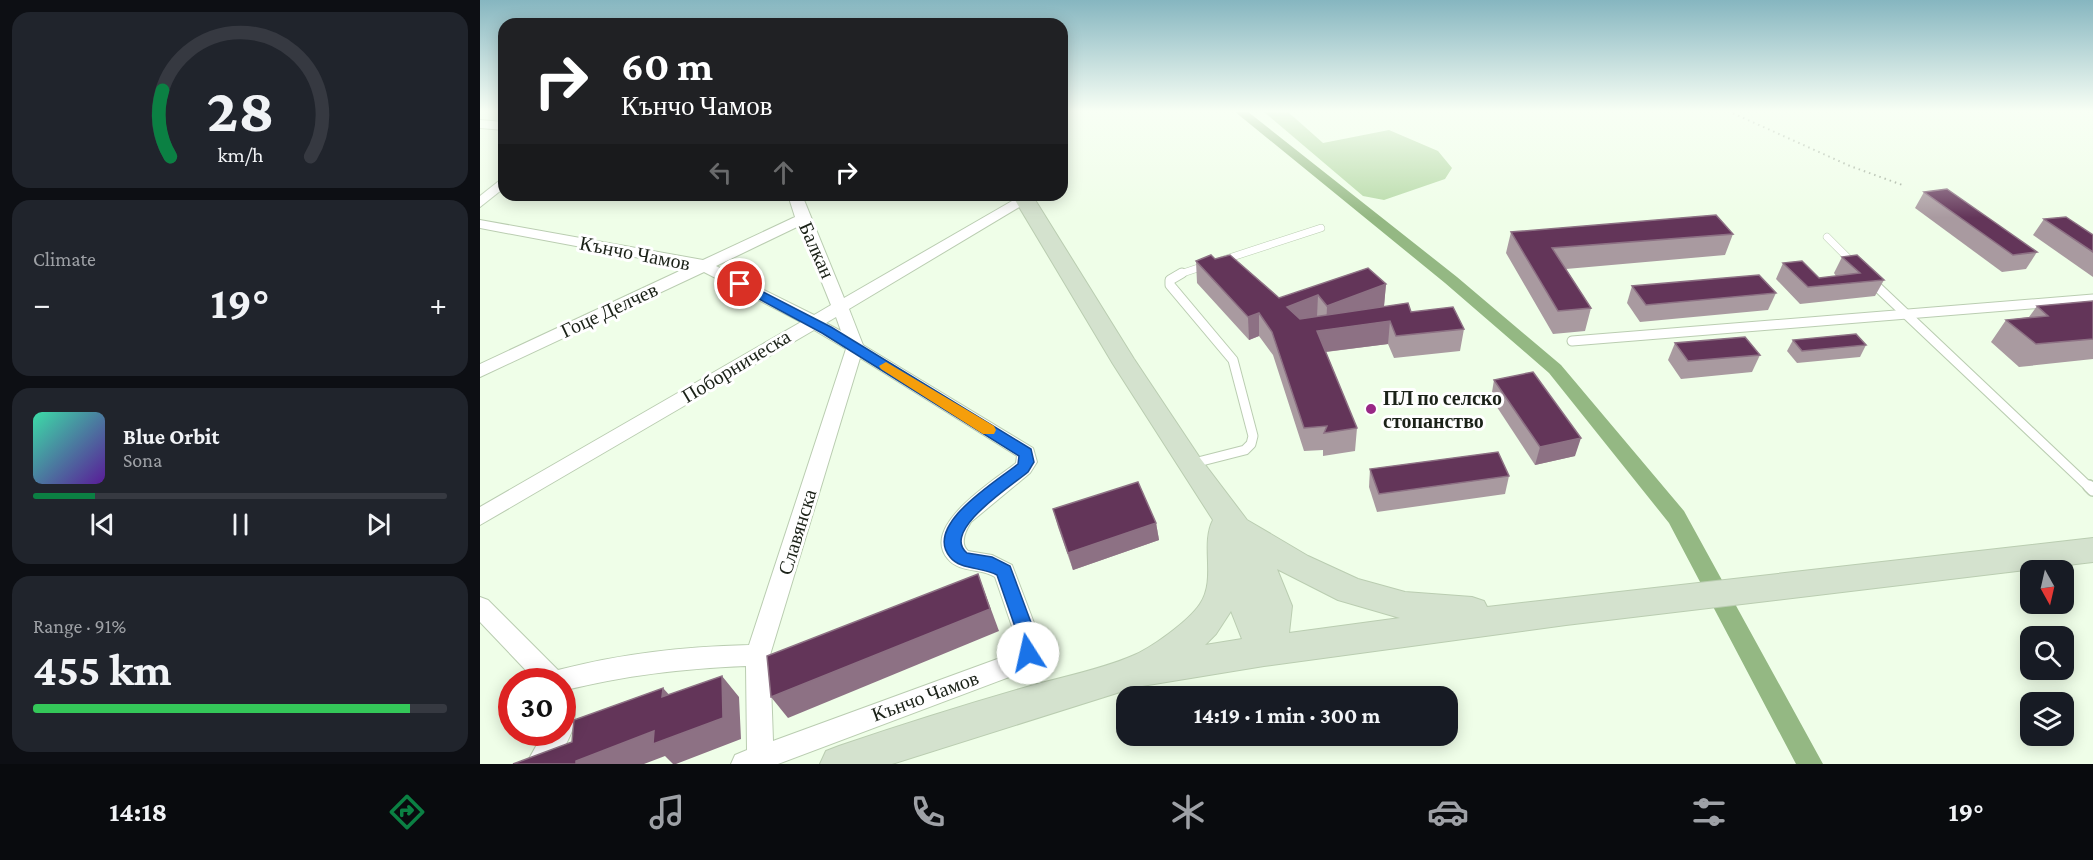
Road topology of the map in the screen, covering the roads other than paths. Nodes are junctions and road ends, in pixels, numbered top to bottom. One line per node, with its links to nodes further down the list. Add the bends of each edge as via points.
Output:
1 (498, 187): 3 (street)
2 (498, 188): 7 (street)
3 (480, 191)
4 (797, 201): 8 (street, Балкан)
5 (1016, 201): 14 (street, Поборническа)
6 (1025, 201): 20 (main road)
7 (480, 203)
8 (803, 219): 12 (street, Гоце Делчев); 14 (street, Балкан)
9 (480, 224): 12 (street, Кънчо Чамов)
10 (1321, 228): 20 (lane, via 1170,280 1170,285 1233,360 1253,436 1245,450)
11 (1827, 237): 15 (lane)
12 (703, 265): 16 (street, Кънчо Чамов); 19 (street, Гоце Делчев)
13 (2093, 299): 15 (lane)
14 (841, 304): 16 (street, Поборническа); 18 (street)
15 (1904, 315): 17 (lane); 21 (lane)
16 (812, 321): 18 (street, Кънчо Чамов); 22 (street, Поборническа)
17 (1572, 342)
18 (855, 347): 28 (street, Славянска); 33 (street, Кънчо Чамов, via 1026,453 1023,468 964,516 954,530 953,543 955,553 963,559 992,564 1004,571 1030,644 1028,653 1019,662)
19 (480, 371)
20 (1189, 464): 23 (main road)
21 (2093, 490)
22 (480, 517)
23 (1228, 526): 26 (main road, via 1314,575 1361,596 1404,607); 27 (main road, via 1249,620); 30 (main road, via 1223,593 1212,618 1190,640)
24 (2093, 550): 26 (main road)
25 (480, 607): 29 (street)
26 (1566, 611): 27 (main road)
27 (1264, 651): 30 (main road)
28 (758, 655): 31 (street, via 675,658); 33 (street, Славянска)
29 (539, 668)
30 (1136, 671): 35 (main road)
31 (576, 677)
32 (550, 746): 34 (street)
33 (754, 762)
34 (539, 764)
35 (839, 764)

